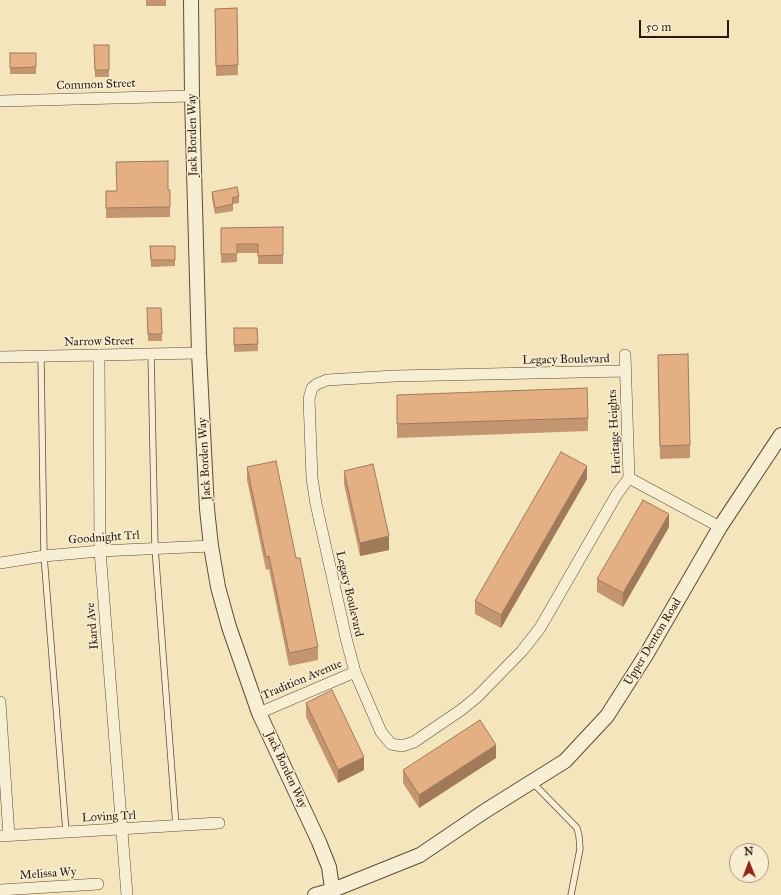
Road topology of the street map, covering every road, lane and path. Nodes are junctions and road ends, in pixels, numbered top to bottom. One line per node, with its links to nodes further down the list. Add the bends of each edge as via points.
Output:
1 (191, 0): 2 (street, Jack Borden Way)
2 (192, 96): 3 (street, Common Street); 4 (street, Jack Borden Way)
3 (0, 101)
4 (199, 353): 5 (street, Narrow Street); 14 (street, Jack Borden Way)
5 (151, 354): 7 (street, Narrow Street); 15 (lane)
6 (625, 354): 10 (street, Heritage Heights)
7 (99, 355): 8 (street, Narrow Street); 16 (street, Ikard Ave)
8 (41, 356): 9 (street, Narrow Street); 17 (lane)
9 (0, 357)
10 (625, 371): 12 (street, Heritage Heights); 19 (street, Legacy Boulevard, via 327,380 312,388 309,399 312,478)
11 (781, 435): 13 (street, Upper Denton Road)
12 (629, 478): 13 (street, Heritage Heights); 19 (street, Legacy Boulevard, via 617,494 540,628 522,651 477,697 460,710 414,742 402,746 391,744 381,732)
13 (720, 527): 22 (street, Upper Denton Road, via 646,655 607,716 565,761)
14 (211, 546): 15 (street, Goodnight Trl); 21 (street, Jack Borden Way, via 218,587 229,627)
15 (155, 548): 16 (street, Goodnight Trl); 24 (lane)
16 (100, 551): 17 (street, Goodnight Trl); 25 (street, Ikard Ave)
17 (44, 556): 18 (street, Goodnight Trl); 26 (lane)
18 (0, 563)
19 (355, 672): 21 (street, Tradition Avenue)
20 (0, 702): 27 (street)
21 (259, 713): 30 (street, Jack Borden Way, via 319,842 329,867)
22 (531, 781): 30 (street, Upper Denton Road, via 420,855); 33 (lane, via 577,828 580,850)
23 (219, 823): 24 (street, Loving Trl)
24 (176, 826): 25 (street, Loving Trl)
25 (122, 829): 26 (street, Loving Trl); 31 (street, Ikard Ave)
26 (66, 832): 27 (street, Loving Trl)
27 (5, 836)
28 (98, 884): 29 (street, Melissa Wy)
29 (0, 890)
30 (333, 892): 32 (street, Upper Denton Road)
31 (127, 895)
32 (315, 895)
33 (572, 895)

